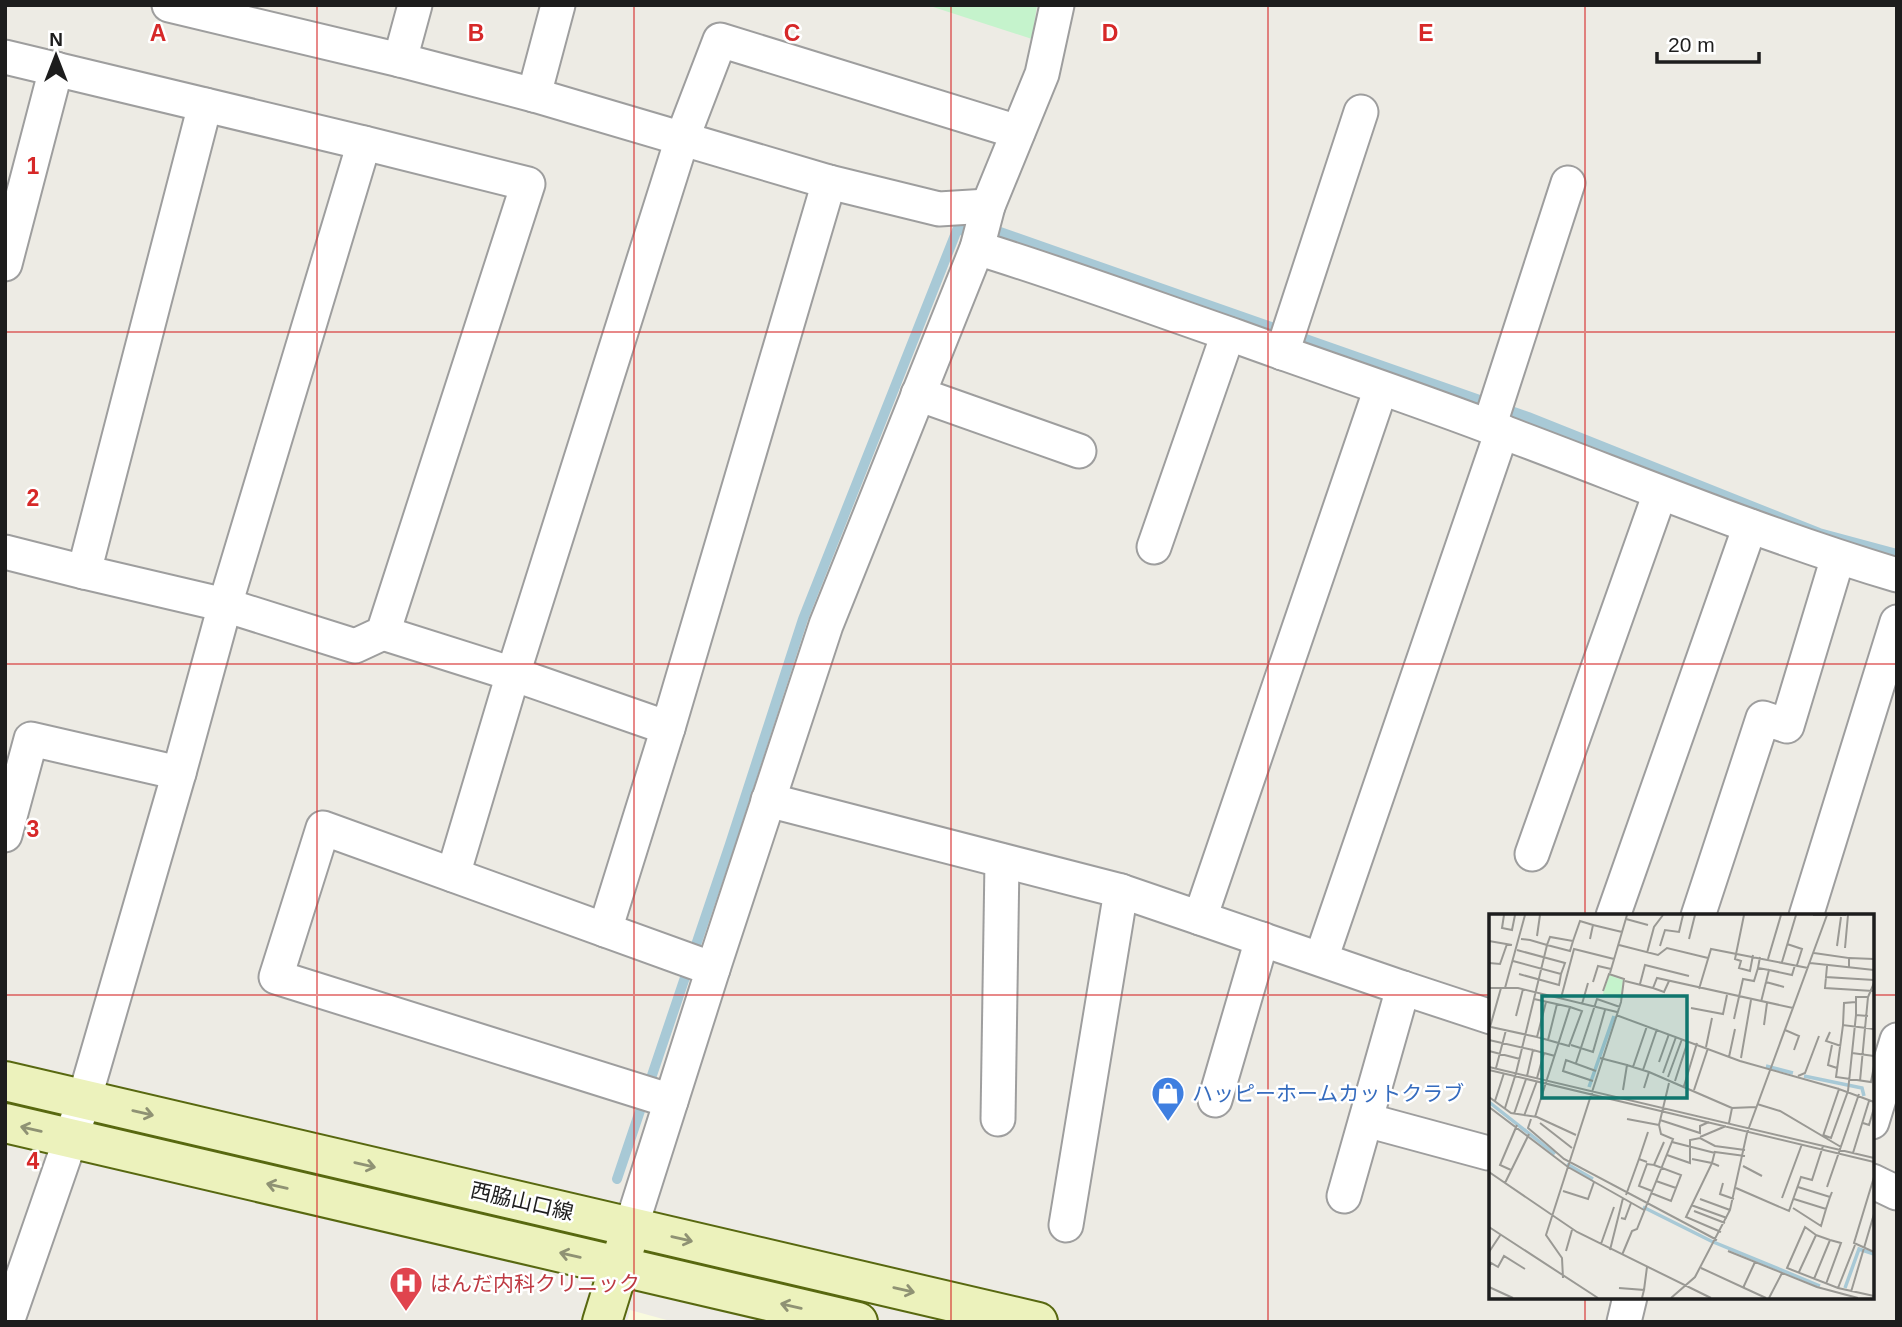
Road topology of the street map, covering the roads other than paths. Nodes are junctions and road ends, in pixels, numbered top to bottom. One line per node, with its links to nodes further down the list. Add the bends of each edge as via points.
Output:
1 (169, 5): 5 (street)
2 (415, 5): 7 (street)
3 (558, 5): 9 (street)
4 (1056, 5): 12 (street, via 1042,74)
5 (258, 15): 7 (street)
6 (5, 57): 8 (street)
7 (400, 60): 9 (street)
8 (56, 69): 10 (street); 18 (street)
9 (534, 95): 13 (street)
10 (205, 105): 14 (street); 30 (street)
11 (1361, 112): 20 (street)
12 (1018, 132): 13 (street, via 720,40); 17 (street)
13 (682, 139): 15 (street); 35 (street)
14 (365, 143): 32 (street); 34 (street, via 528,184)
15 (829, 181): 17 (street, via 939,209); 36 (street)
16 (1568, 183): 23 (street)
17 (983, 227): 19 (street, via 1045,269); 22 (street)
18 (5, 264)
19 (1228, 334): 20 (street); 27 (street)
20 (1288, 334): 21 (street)
21 (1381, 388): 23 (street); 48 (street)
22 (918, 394): 24 (street); 39 (street, via 826,625)
23 (1497, 415): 25 (street); 51 (street)
24 (1079, 451)
25 (1660, 493): 26 (street); 41 (street)
26 (1750, 526): 29 (street); 45 (street)
27 (1154, 547)
28 (5, 552): 30 (street)
29 (1839, 557): 31 (street); 46 (street, via 1787,726 1763,718)
30 (84, 572): 32 (street)
31 (1897, 575)
32 (225, 605): 34 (street, via 355,646); 38 (street)
33 (1897, 622): 47 (street)
34 (383, 633): 35 (street)
35 (513, 674): 36 (street); 43 (street)
36 (668, 728): 49 (street)
37 (18, 736): 38 (street); 40 (street)
38 (178, 773): 58 (street)
39 (768, 800): 42 (street); 52 (street)
40 (5, 835)
41 (1532, 854)
42 (1002, 861): 44 (street); 61 (street)
43 (453, 874): 49 (street); 57 (street, via 323,828 276,977)
44 (1121, 891): 48 (street); 69 (street)
45 (1614, 914)
46 (1699, 914)
47 (1807, 914)
48 (1200, 918): 50 (street)
49 (605, 930): 52 (street)
50 (1262, 939): 51 (street); 59 (street)
51 (1321, 959): 53 (street)
52 (707, 967): 57 (street)
53 (1403, 988): 54 (street); 62 (street)
54 (1489, 1016)
55 (1897, 1040): 60 (street)
56 (5, 1081): 58 (street, 西脇山口線)
57 (664, 1099): 70 (street)
58 (84, 1100): 64 (street); 70 (street, 西脇山口線, one-way to 70)
59 (1215, 1100)
60 (1874, 1115)
61 (998, 1119)
62 (1366, 1120): 65 (street); 68 (street)
63 (5, 1123): 64 (street, 西脇山口線, one-way to 63)
64 (71, 1139): 71 (street, 西脇山口線, one-way to 64); 73 (street)
65 (1488, 1153)
66 (1874, 1182): 67 (street)
67 (1897, 1193)
68 (1344, 1196)
69 (1066, 1225)
70 (631, 1227): 71 (street); 76 (street, 西脇山口線, one-way to 76)
71 (619, 1266): 74 (street); 75 (street, 西脇山口線, one-way to 71)
72 (1630, 1299): 77 (street)
73 (7, 1322)
74 (601, 1322)
75 (858, 1322)
76 (1038, 1322)
77 (1624, 1322)

